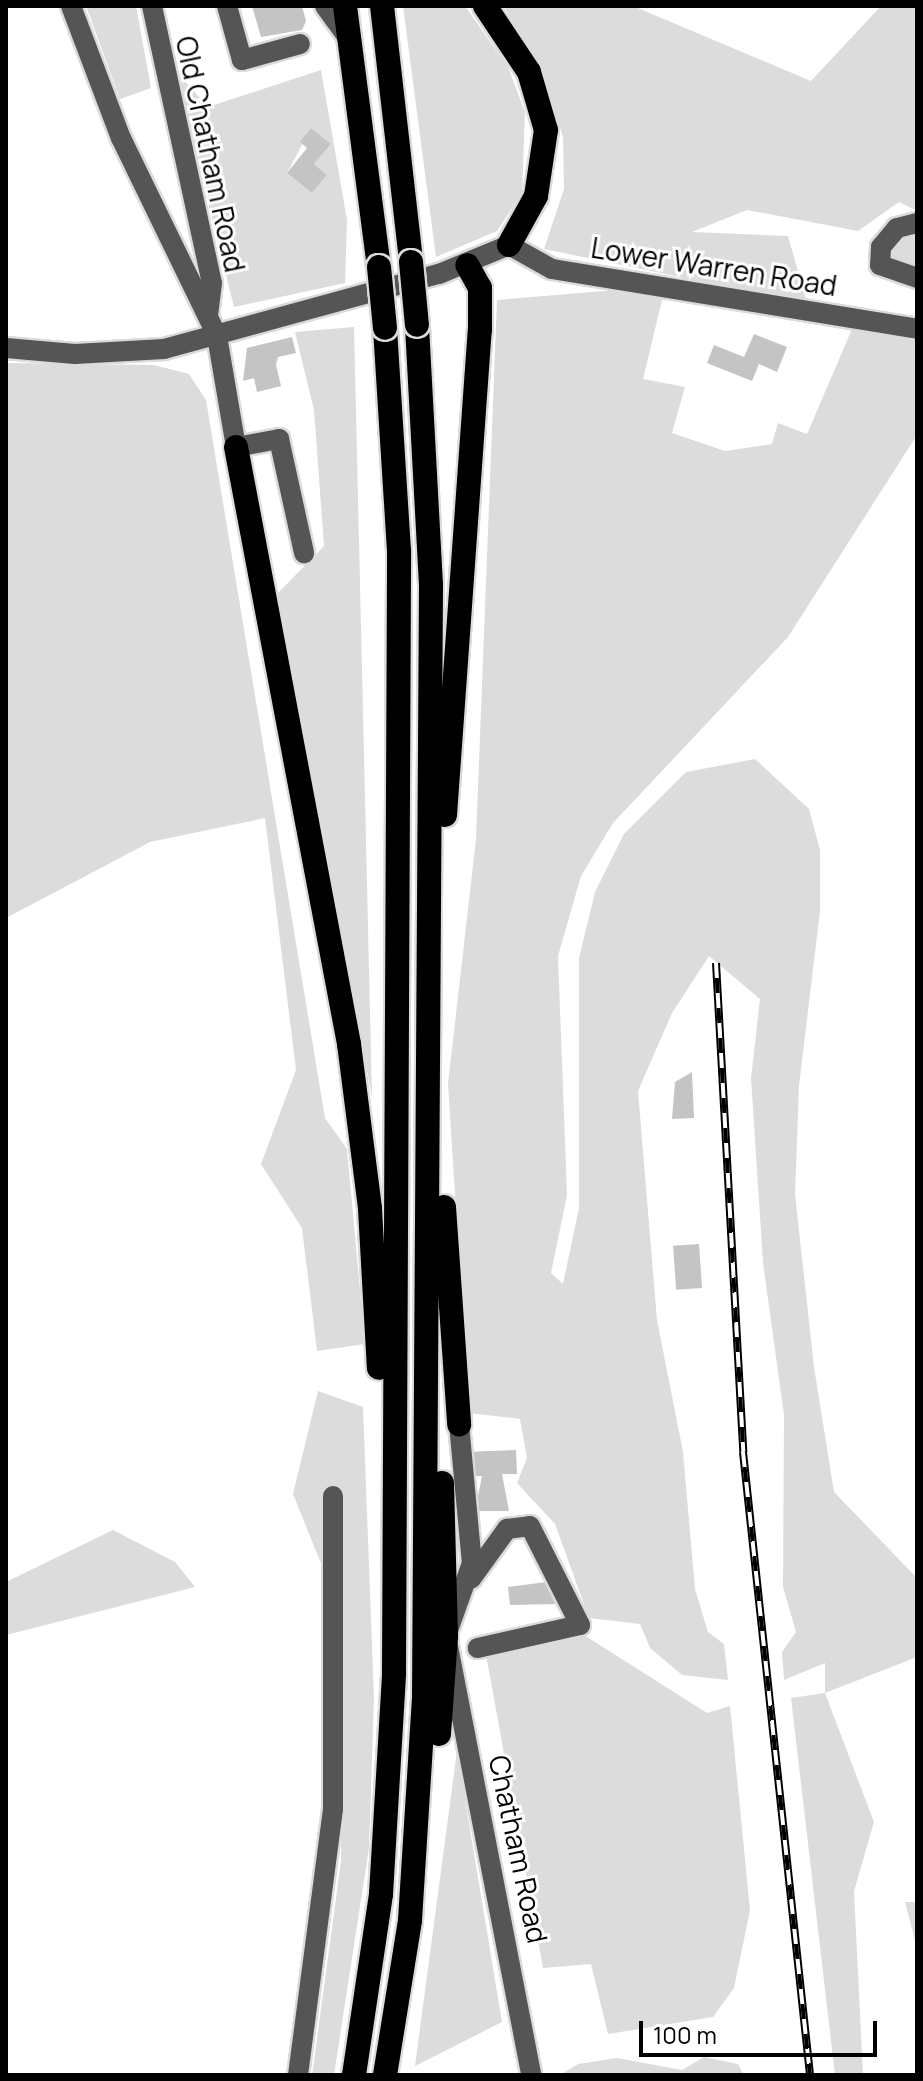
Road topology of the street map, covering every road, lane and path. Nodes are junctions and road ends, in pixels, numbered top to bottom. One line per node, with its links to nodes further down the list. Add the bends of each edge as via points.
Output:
1 (71, 6): 14 (street, via 174,248)
2 (152, 6): 14 (street, Old Chatham Road, via 212,283)
3 (227, 6): 9 (street, via 242,60)
4 (325, 6): 8 (street)
5 (345, 6): 8 (highway)
6 (382, 6): 20 (highway, bridge, via 417,325 430,516)
7 (485, 6): 11 (highway, via 529,72 546,130 536,196)
8 (348, 38): 24 (highway, bridge, via 385,328 399,566)
9 (300, 44)
10 (917, 223): 13 (street, via 897,228 881,247 880,265)
11 (509, 245): 12 (street); 15 (street, Lower Warren Road, via 552,269)
12 (467, 265): 16 (street); 20 (highway, via 480,288 480,330 444,832)
13 (917, 278)
14 (208, 314): 16 (street)
15 (917, 329)
16 (217, 336): 17 (street, via 148,350); 18 (street)
17 (6, 348)
18 (236, 447): 19 (street, via 279,439); 24 (highway, via 349,1044 377,1299 380,1453)
19 (304, 553)
20 (431, 873): 21 (highway)
21 (430, 1005): 22 (highway); 23 (highway)
22 (429, 1272): 27 (highway, via 441,1370); 29 (highway, via 423,1742)
23 (459, 1424): 26 (street)
24 (393, 1492): 31 (highway, via 387,1813)
25 (333, 1496): 30 (street, via 333,1809)
26 (469, 1582): 27 (street); 28 (street, via 507,1529 530,1526 580,1625)
27 (446, 1636): 29 (highway, via 429,1875); 33 (street, Chatham Road)
28 (478, 1648)
29 (410, 1920): 32 (highway)
30 (298, 2075)
31 (354, 2075)
32 (385, 2075)
33 (531, 2075)

